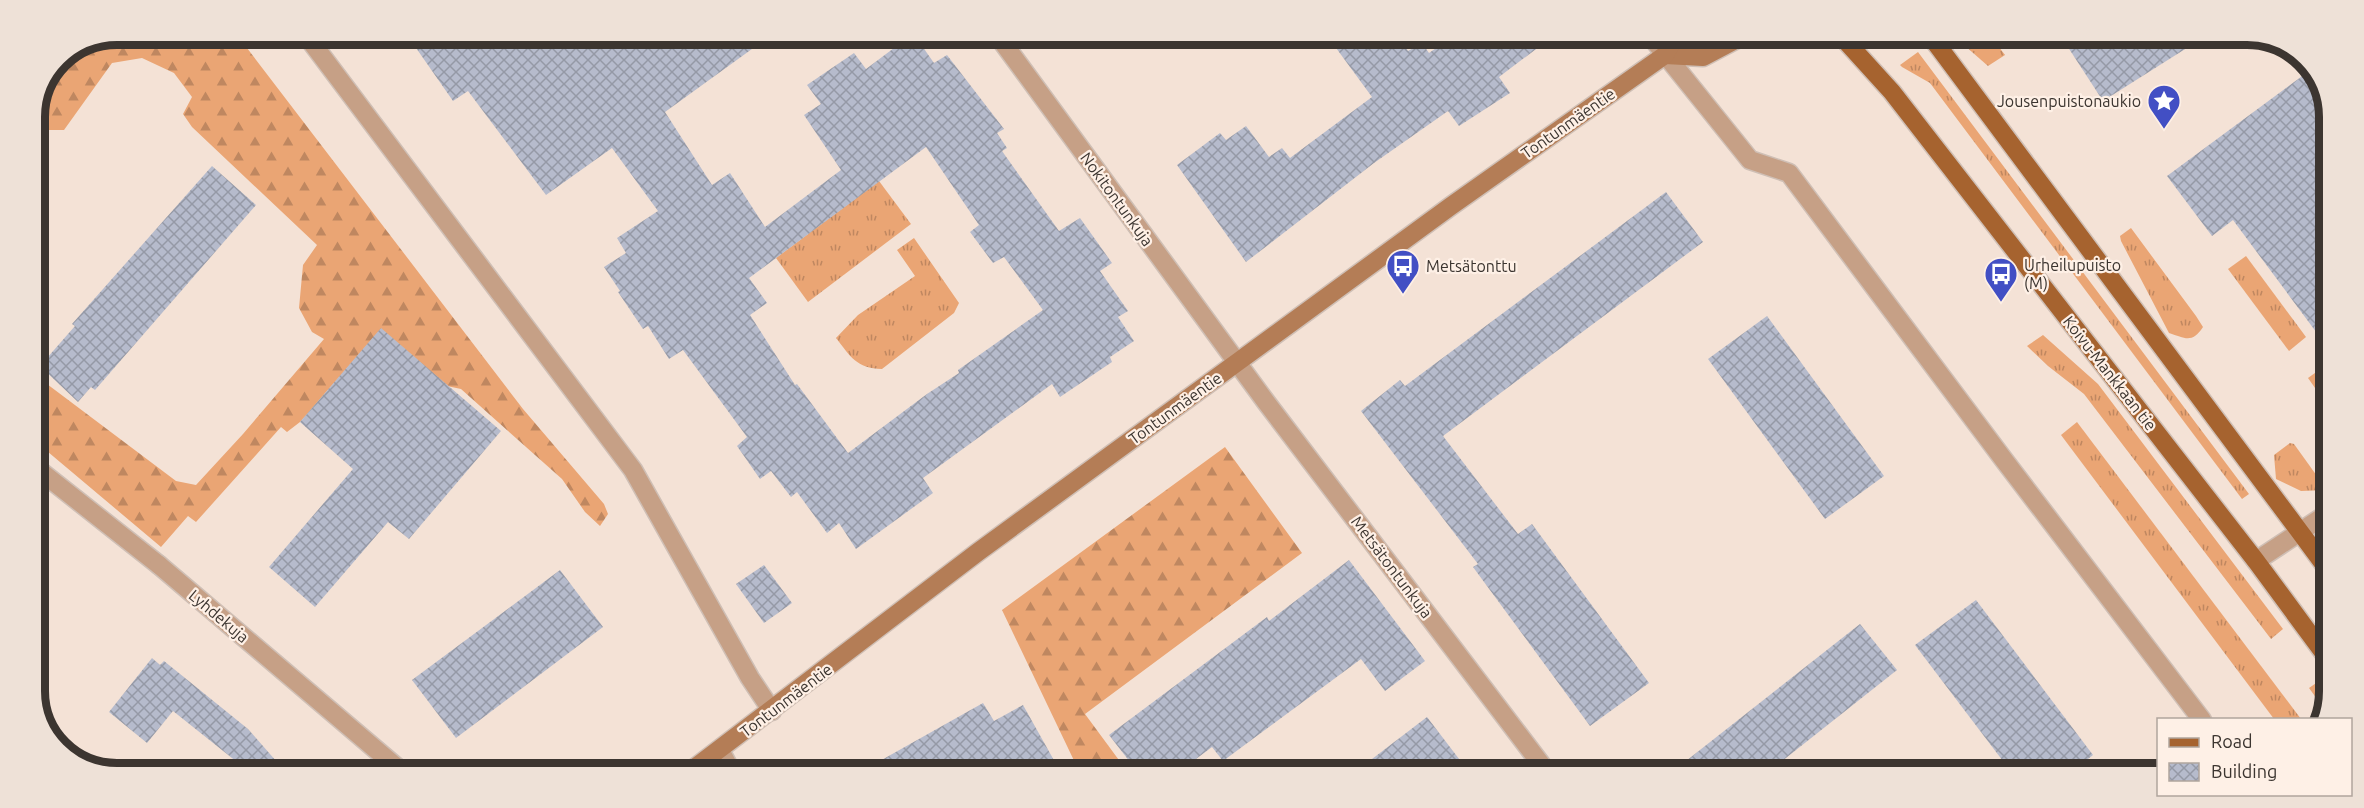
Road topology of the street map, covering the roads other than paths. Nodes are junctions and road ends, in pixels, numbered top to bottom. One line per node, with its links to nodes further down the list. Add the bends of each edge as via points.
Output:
1 (314, 45): 16 (street, via 633,470)
2 (1005, 45): 9 (street, Nokitontunkuja)
3 (1657, 45): 8 (street)
4 (1670, 45): 8 (street, Tontunmäentie)
5 (1725, 45): 8 (street, via 1702,57)
6 (1850, 45): 14 (main road, Koivu-Mankkaan tie, via 1892,92)
7 (1937, 45): 12 (main road)
8 (1665, 56): 9 (street, Tontunmäentie); 17 (street, via 1750,160 1789,173)
9 (1237, 362): 16 (street, Tontunmäentie, via 978,552); 22 (street, Metsätontunkuja)
10 (45, 475): 19 (street, Lyhdekuja, via 159,565)
11 (2319, 519): 12 (street)
12 (2300, 532): 13 (main road); 14 (street)
13 (2319, 558)
14 (2256, 561): 15 (main road, Koivu-Mankkaan tie)
15 (2319, 646)
16 (772, 711): 18 (street, Tontunmäentie)
17 (2200, 718)
18 (720, 750): 20 (street, Tontunmäentie); 21 (street)
19 (392, 763)
20 (702, 763)
21 (727, 763)
22 (1540, 763)

